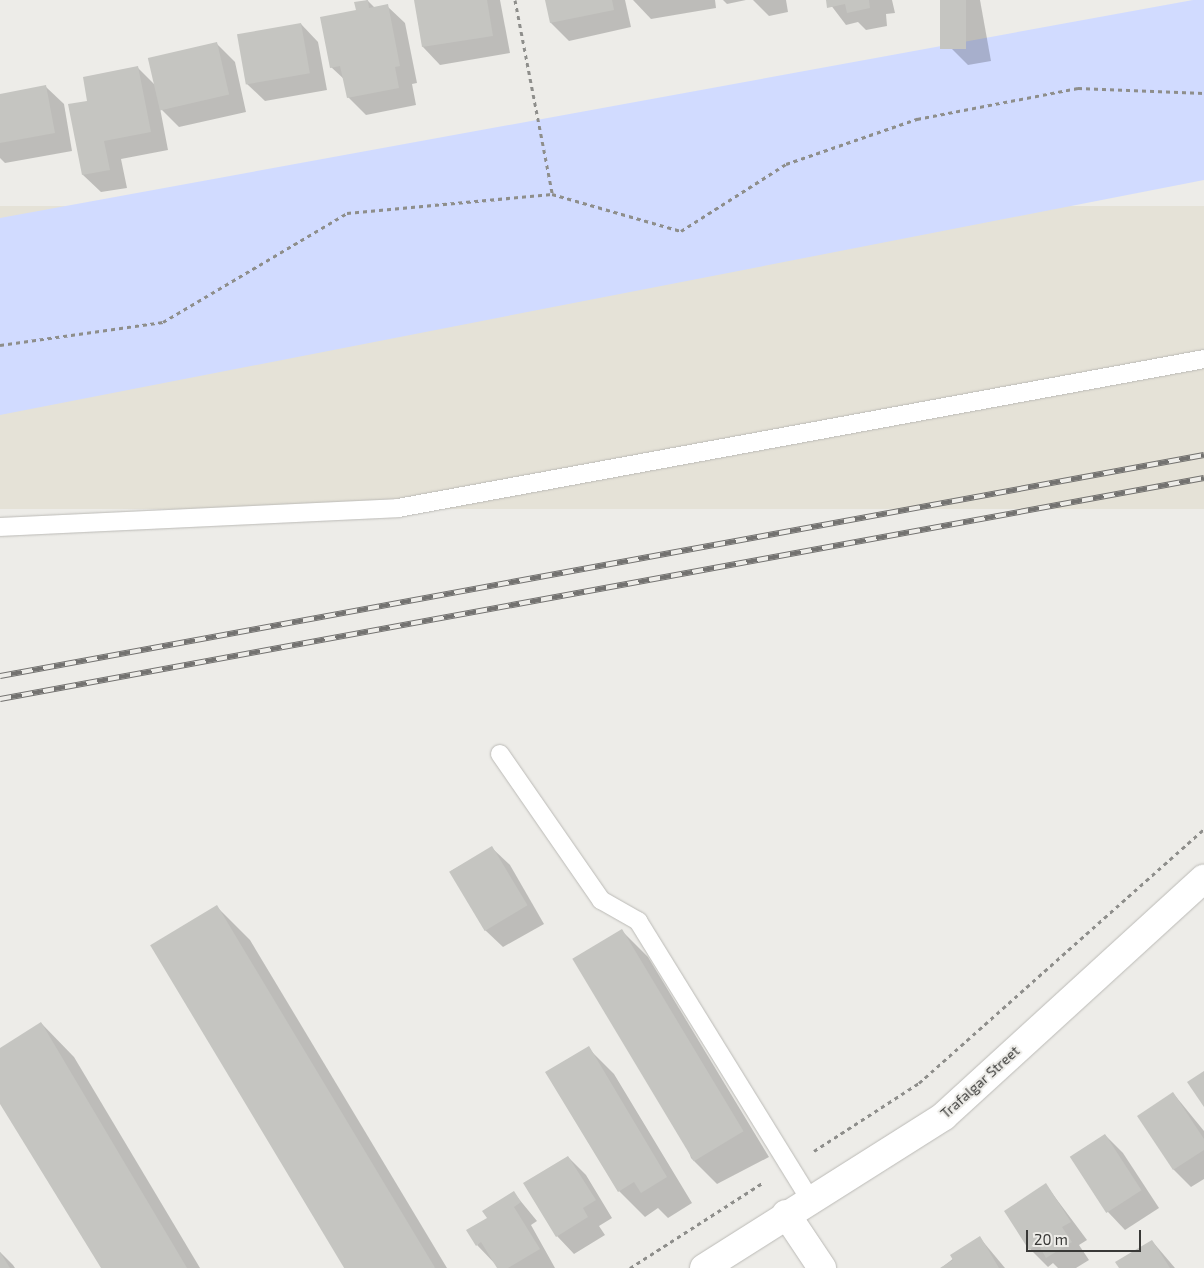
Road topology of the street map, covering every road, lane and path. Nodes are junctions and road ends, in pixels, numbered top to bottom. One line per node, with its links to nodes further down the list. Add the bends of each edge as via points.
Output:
1 (515, 0): 3 (path)
2 (1204, 94): 3 (path, via 1078,88 917,120 786,164 680,231)
3 (552, 194): 4 (path, via 347,213 162,322)
4 (0, 345)
5 (1204, 359): 6 (lane, via 398,508)
6 (0, 527)
7 (500, 754): 11 (lane, via 601,900 638,921)
8 (1204, 828): 10 (path)
9 (1204, 879): 11 (main road, Trafalgar Street, via 944,1116)
10 (919, 1083)
11 (810, 1200): 12 (main road, Trafalgar Street)
12 (786, 1214): 13 (main road, Trafalgar Street); 14 (main road)
13 (704, 1268)
14 (822, 1268)

